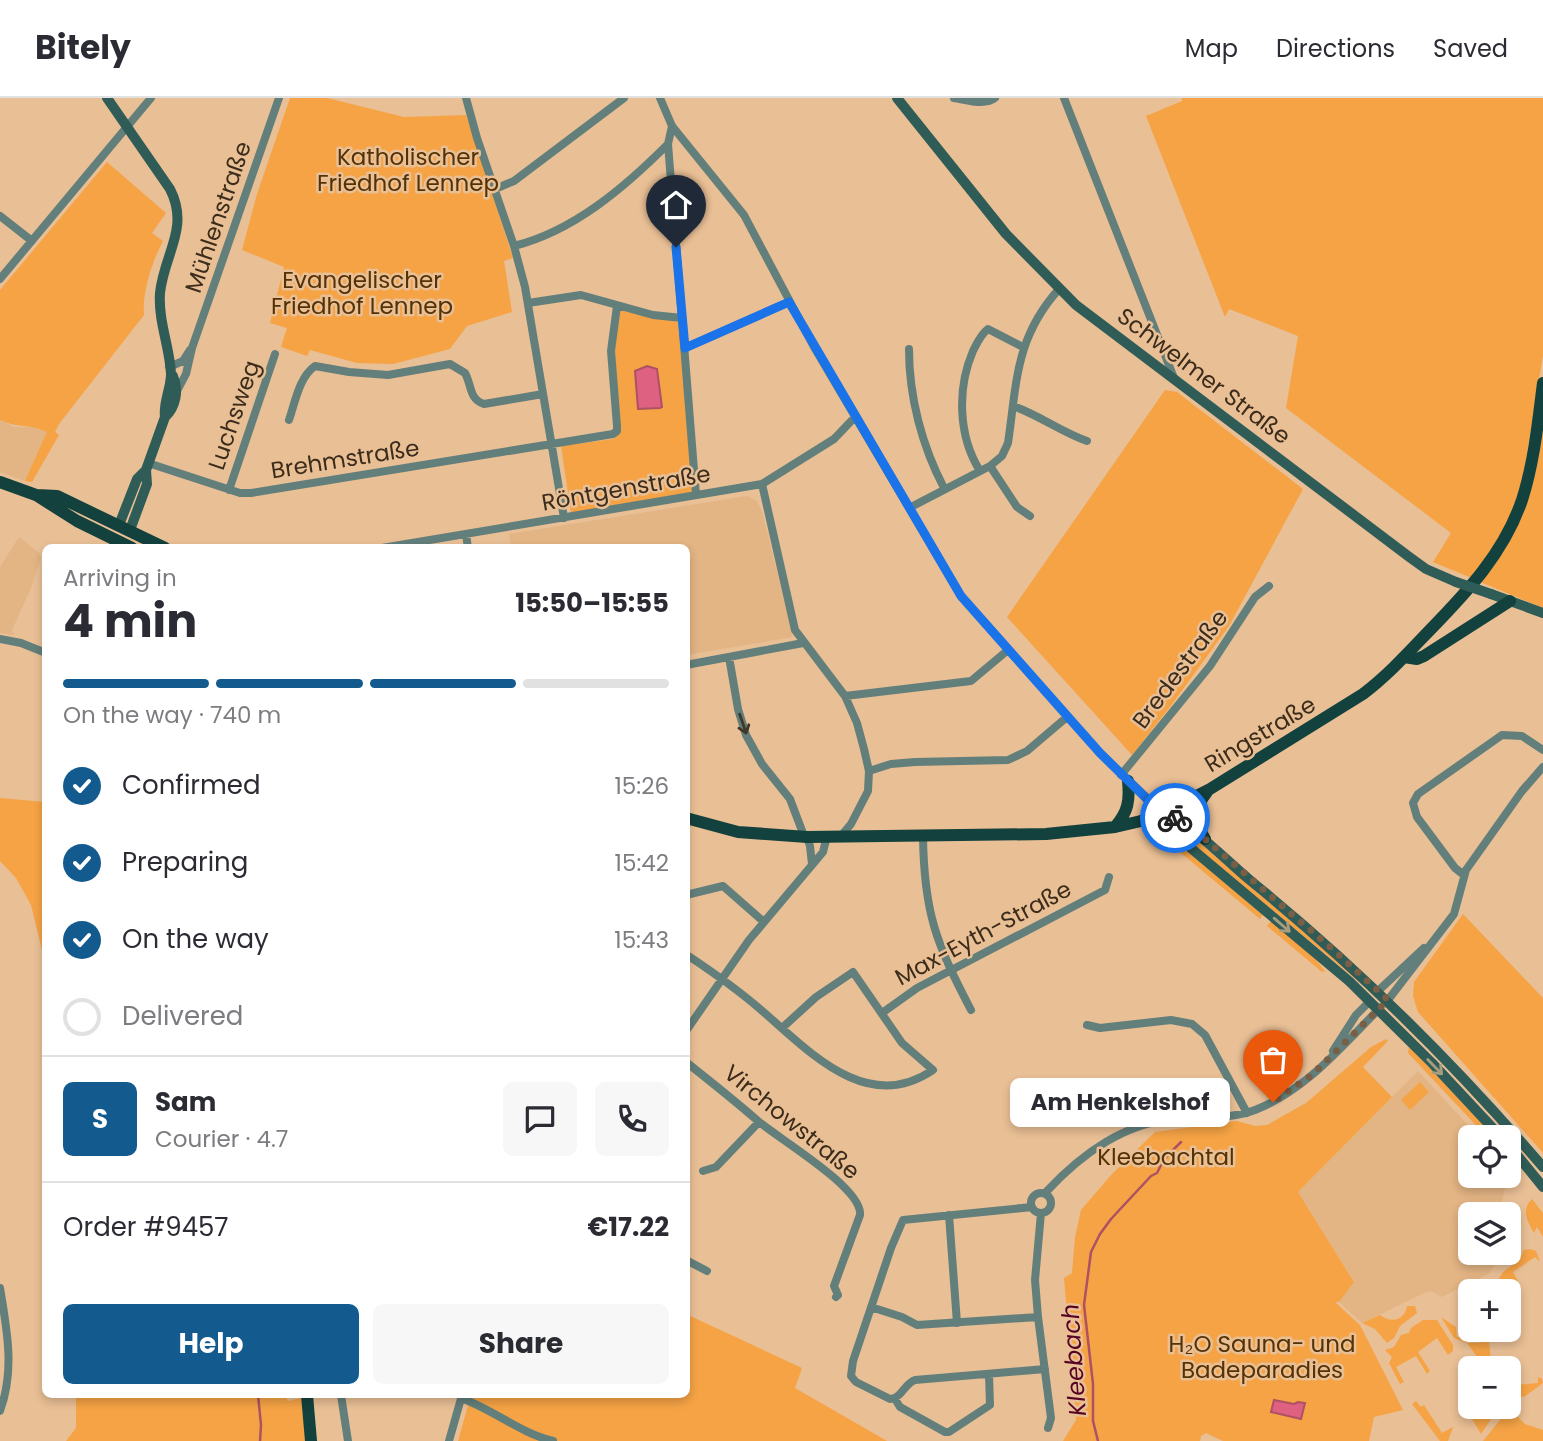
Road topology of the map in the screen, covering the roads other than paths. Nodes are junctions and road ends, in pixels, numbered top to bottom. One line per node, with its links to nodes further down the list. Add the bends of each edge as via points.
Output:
1 (107, 98): 12 (street)
2 (151, 98): 12 (street)
3 (279, 98): 25 (street, Mühlenstraße)
4 (466, 98): 14 (street)
5 (624, 98): 14 (street, via 514,181)
6 (660, 98): 11 (street)
7 (897, 98): 19 (street, Schwelmer Straße, via 1006,234)
8 (954, 98): 9 (street, via 984,102)
9 (995, 98)
10 (1064, 98): 31 (street)
11 (672, 126): 13 (street); 20 (street, via 744,215)
12 (128, 127): 16 (street); 29 (street, via 170,189 178,212 160,302)
13 (668, 144): 17 (street, via 628,183 592,208 539,240); 23 (street)
14 (495, 189): 17 (street)
15 (0, 216): 16 (street)
16 (33, 241): 18 (street)
17 (514, 246): 21 (street)
18 (0, 279)
19 (1059, 289): 24 (street); 31 (street, Schwelmer Straße)
20 (789, 302): 26 (street); 37 (street)
21 (528, 303): 22 (street, via 581,295); 34 (street)
22 (617, 306): 23 (street); 40 (street, Brehmstraße, via 611,338 616,432)
23 (682, 318): 26 (street)
24 (1023, 347): 35 (street); 43 (street, via 988,329 968,361 962,417 969,451)
25 (192, 348): 29 (street); 30 (street, Mühlenstraße)
26 (685, 348): 49 (street)
27 (909, 349): 46 (street, via 919,423)
28 (275, 354): 47 (street, Luchsweg)
29 (170, 371): 30 (street); 33 (street); 36 (street)
30 (186, 372): 33 (street, Mühlenstraße)
31 (1175, 381): 61 (street, Schwelmer Straße, bridge, via 1426,569)
32 (1543, 383): 68 (main road, Ringstraße, via 1526,486 1511,527 1480,576)
33 (176, 393): 36 (street)
34 (543, 394): 38 (street, via 480,403 472,396 466,373 450,364 380,375 315,366 307,372); 40 (street)
35 (1013, 406): 39 (street); 41 (street, via 1007,448)
36 (165, 417): 42 (street)
37 (855, 417): 45 (street, Röntgenstraße, via 834,439); 50 (street)
38 (289, 420)
39 (1087, 441)
40 (552, 445): 47 (street, Brehmstraße, via 251,493); 52 (street)
41 (990, 466): 43 (street); 51 (street, via 1017,507)
42 (147, 467): 47 (street, Brehmstraße); 53 (street, via 147,484)
43 (980, 471): 46 (street)
44 (0, 482): 48 (main road)
45 (762, 484): 49 (street, Röntgenstraße); 64 (street, via 795,630)
46 (944, 488): 50 (street)
47 (229, 489)
48 (36, 495): 53 (main road, via 57,496); 55 (main road)
49 (696, 495): 52 (street, Röntgenstraße)
50 (909, 508): 65 (street, via 961,596)
51 (1030, 516)
52 (564, 518): 54 (street, Röntgenstraße)
53 (125, 528): 56 (main road); 57 (main road)
54 (466, 534): 58 (street, Röntgenstraße); 59 (street)
55 (119, 544)
56 (121, 544)
57 (157, 544)
58 (406, 544)
59 (467, 544)
60 (1269, 586): 75 (street, Bredestraße, via 1255,597 1210,666)
61 (1510, 601): 62 (street, Schwelmer Straße); 68 (main road, via 1424,656)
62 (1543, 613)
63 (0, 639): 66 (street)
64 (803, 643): 67 (street); 70 (street)
65 (1008, 650): 70 (street, via 971,681); 71 (street)
66 (42, 651)
67 (729, 657): 69 (street); 80 (street, one-way to 80, via 746,734 762,764 790,799)
68 (1404, 657): 76 (main road, Ringstraße, via 1363,694)
69 (690, 664)
70 (845, 696): 74 (street)
71 (1067, 716): 74 (street, via 1014,758 891,764); 75 (street)
72 (1543, 750): 86 (street, via 1522,736 1502,735 1418,794 1413,803 1416,817)
73 (1543, 767): 86 (street)
74 (869, 771): 82 (street, via 866,798)
75 (1125, 778): 77 (street); 79 (main road, via 1129,804)
76 (1210, 789): 77 (main road, Ringstraße); 84 (main road, via 1196,817)
77 (1164, 813): 79 (main road, Ringstraße); 84 (street); 96 (street, one-way to 96, via 1174,834)
78 (690, 818): 80 (main road, Ringstraße, via 738,832)
79 (1115, 827): 83 (main road, Ringstraße, via 1046,834)
80 (805, 836): 81 (main road, Ringstraße); 85 (street)
81 (827, 836): 82 (main road, Ringstraße); 85 (street, via 823,852)
82 (841, 836): 83 (main road, Ringstraße)
83 (923, 836): 92 (street, via 928,908)
84 (1205, 839): 94 (street)
85 (812, 865): 89 (street)
86 (1464, 875): 90 (street, via 1458,908)
87 (1110, 877): 92 (street, Max-Eyth-Straße, via 1105,890)
88 (690, 894): 89 (street, via 723,886)
89 (764, 922): 93 (street)
90 (1432, 941): 94 (street); 95 (street)
91 (690, 957): 93 (street)
92 (951, 970): 97 (street); 99 (street, Max-Eyth-Straße)
93 (722, 979): 100 (street); 102 (street)
94 (1378, 991): 95 (street); 96 (street)
95 (1388, 1000): 98 (street); 109 (street, via 1460,1073)
96 (1370, 1001): 98 (street); 103 (street)
97 (971, 1010)
98 (1378, 1010): 103 (street); 107 (street, one-way to 107)
99 (881, 1013): 102 (street, via 853,972); 102 (street, via 902,1042 933,1070 910,1082 862,1082 825,1064)
100 (690, 1025)
101 (1087, 1026): 105 (street, via 1171,1020 1196,1026)
102 (782, 1028)
103 (1323, 1064): 105 (street, via 1286,1094)
104 (690, 1065): 106 (street, Virchowstraße)
105 (1247, 1113): 112 (street, via 1160,1120 1132,1128 1104,1142)
106 (759, 1122): 110 (street, via 716,1167); 119 (street, Virchowstraße, via 835,1178 860,1206 834,1286)
107 (1489, 1125)
108 (1521, 1154): 109 (street)
109 (1540, 1168): 111 (street)
110 (704, 1171)
111 (1542, 1184)
112 (1045, 1193): 113 (street, via 1032,1197); 114 (street, via 1051,1207)
113 (1032, 1207): 114 (street); 115 (street)
114 (1041, 1213): 121 (street, via 1035,1280)
115 (949, 1215): 120 (street, via 903,1220); 122 (street)
116 (690, 1262): 117 (street)
117 (707, 1271)
118 (0, 1288): 130 (street, via 9,1364)
119 (836, 1297)
120 (871, 1307): 122 (street, via 913,1324); 129 (street, via 851,1376 886,1399)
121 (1038, 1317): 122 (street); 123 (street)
122 (957, 1323)
123 (1045, 1369): 124 (street); 131 (street, via 1051,1418)
124 (989, 1374): 129 (street, via 915,1380); 129 (street, via 990,1405 949,1432 900,1407)
125 (307, 1398): 132 (main road)
126 (341, 1398): 133 (street)
127 (461, 1398): 134 (street)
128 (466, 1398): 135 (street, via 532,1435)
129 (895, 1399)
130 (0, 1411)
131 (1048, 1428)
132 (311, 1441)
133 (348, 1441)
134 (449, 1441)
135 (553, 1441)

